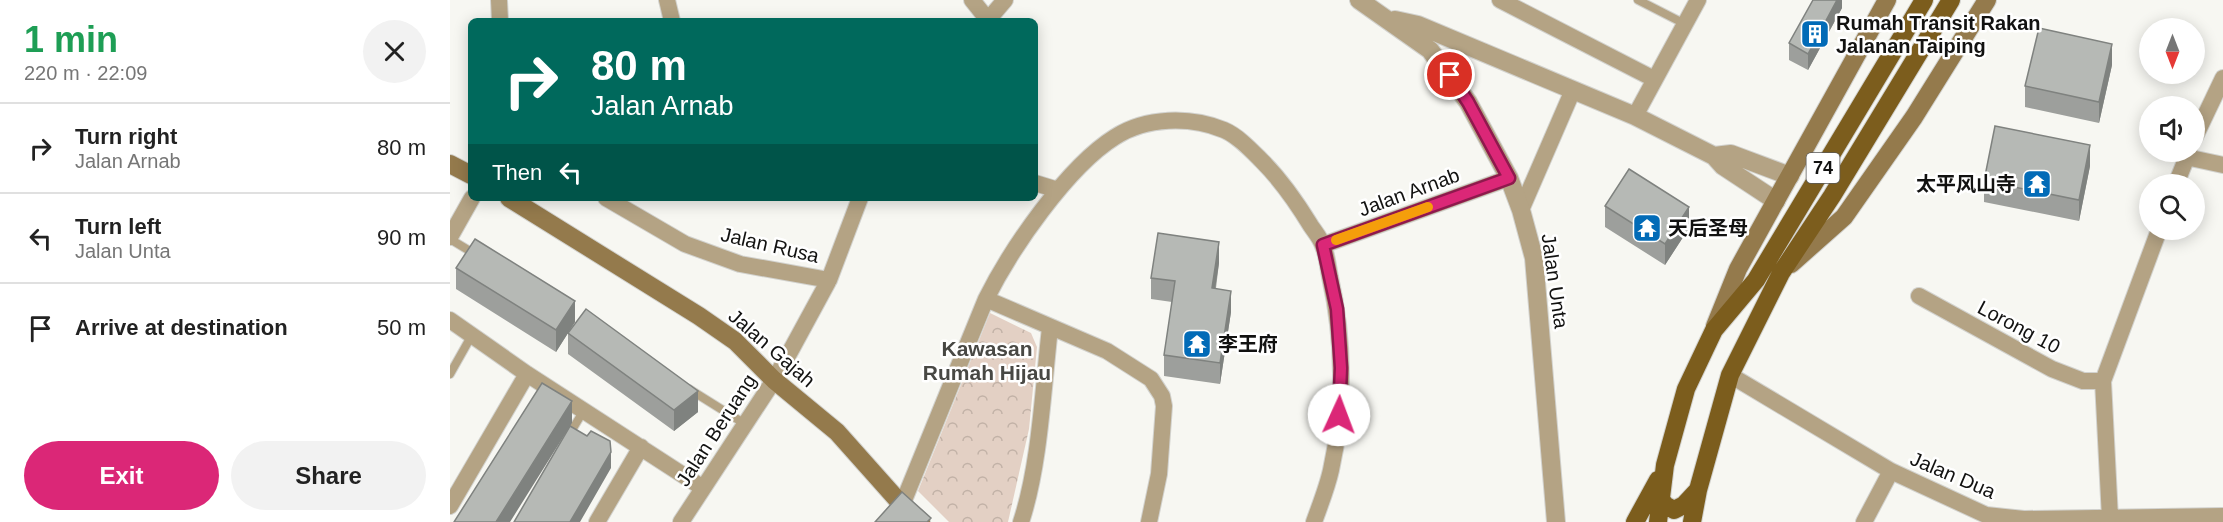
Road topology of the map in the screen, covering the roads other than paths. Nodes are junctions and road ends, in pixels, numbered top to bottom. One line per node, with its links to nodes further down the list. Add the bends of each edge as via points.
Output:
1 (499, 0): 13 (street)
2 (667, 0): 14 (street)
3 (972, 0): 15 (street)
4 (1005, 0): 16 (street)
5 (1359, 0): 17 (street, Jalan Unta)
6 (1500, 0): 22 (street)
7 (1638, 0): 18 (lane)
8 (1698, 0): 18 (street)
9 (1887, 0): 31 (main road)
10 (1924, 0): 51 (main road, 74, via 1756,280)
11 (1951, 0): 45 (main road, 74)
12 (1987, 0): 45 (main road, via 1914,117 1844,217)
13 (500, 18)
14 (671, 18)
15 (986, 18)
16 (990, 18)
17 (1390, 20): 19 (street, Jalan Unta); 20 (street, via 1418,25)
18 (1685, 24): 22 (street)
19 (1430, 50): 20 (street); 32 (street, Jalan Unta, via 1468,102)
20 (1482, 52): 23 (street)
21 (2223, 78): 25 (street)
22 (1654, 79): 24 (street)
23 (1573, 90): 24 (street); 40 (street)
24 (1635, 116): 26 (street)
25 (2205, 116)
26 (1714, 156): 31 (street, via 1731,154); 39 (street)
27 (2205, 159): 29 (street)
28 (450, 164): 30 (main road)
29 (2223, 165)
30 (468, 173)
31 (1790, 176): 39 (main road)
32 (1509, 178): 40 (street, Jalan Unta); 43 (street, Jalan Arnab)
33 (1038, 184): 34 (street)
34 (1058, 190): 43 (street, via 1115,136 1146,124 1198,121 1226,130 1249,148 1273,172); 48 (street, via 1000,272)
35 (470, 201): 41 (street)
36 (514, 201): 56 (main road, Jalan Gajah, via 699,316 735,341)
37 (611, 201): 46 (street, Jalan Rusa, via 686,244 740,264)
38 (859, 201): 46 (street, Jalan Beruang)
39 (1776, 201): 51 (main road, via 1738,269)
40 (1521, 210): 80 (street, Jalan Unta, via 1534,258)
41 (450, 238): 44 (lane)
42 (2155, 240): 58 (street)
43 (1323, 245): 79 (street, via 1337,309 1341,368 1331,471)
44 (489, 263)
45 (1781, 273): 55 (main road, 74)
46 (829, 280): 56 (street, Jalan Beruang)
47 (1919, 296): 58 (street, Lorong 10, via 2052,369 2083,381)
48 (986, 299): 50 (street); 68 (street)
49 (450, 320): 52 (street)
50 (1050, 328): 77 (street, via 1032,470); 78 (street, via 1107,351 1135,368 1151,379 1162,396 1159,474)
51 (1713, 330): 63 (main road, 74, via 1686,389)
52 (472, 335): 53 (lane); 54 (street)
53 (450, 374)
54 (527, 374): 59 (street); 69 (street)
55 (1730, 375): 64 (street, Jalan Dua); 66 (main road, 74)
56 (774, 380): 60 (street, Jalan Beruang); 68 (main road, Jalan Gajah, via 837,432)
57 (676, 381): 60 (lane)
58 (2103, 381): 71 (street)
59 (584, 410): 61 (lane); 62 (street)
60 (745, 424): 65 (street, Jalan Beruang)
61 (566, 441)
62 (641, 447): 65 (street); 74 (street)
63 (1665, 465): 67 (main road, 74); 81 (main road)
64 (1891, 471): 73 (street, Jalan Dua, via 1986,515); 84 (street)
65 (703, 488): 75 (street, Jalan Beruang)
66 (1698, 490): 67 (main road, via 1674,510); 83 (main road, 74)
67 (1660, 498): 82 (main road, 74)
68 (902, 505): 76 (main road, Jalan Gajah)
69 (450, 506)
70 (2223, 516): 72 (street, Jalan Dua)
71 (2110, 518): 72 (street, Jalan Dua); 73 (street, Jalan Dua)
72 (2189, 519)
73 (2024, 521)
74 (597, 522)
75 (681, 522)
76 (921, 522)
77 (1021, 522)
78 (1149, 522)
79 (1314, 522)
80 (1556, 522)
81 (1635, 522)
82 (1658, 522)
83 (1692, 522)
84 (1864, 522)

